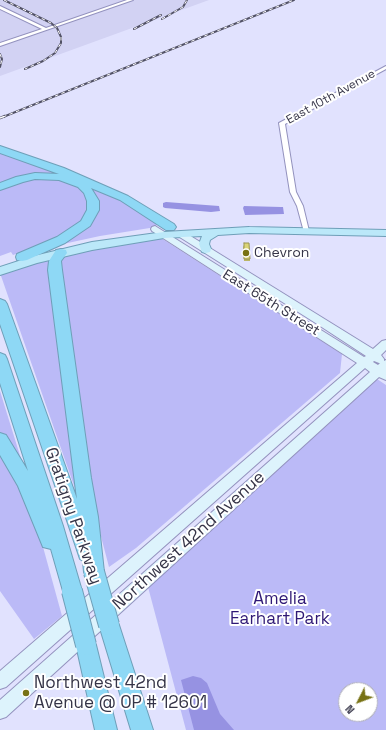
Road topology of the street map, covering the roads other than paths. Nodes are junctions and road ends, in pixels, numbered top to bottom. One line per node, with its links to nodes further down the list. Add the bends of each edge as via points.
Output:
1 (131, 0): 3 (street)
2 (0, 7): 3 (street)
3 (45, 29): 4 (street)
4 (0, 45)
5 (386, 67): 9 (street, East 10th Avenue, via 282,123 292,192 300,206)
6 (0, 150): 10 (highway, via 60,170 124,198)
7 (0, 187): 16 (highway, via 35,176 61,177 82,185 93,201 93,210 86,223 64,238)
8 (386, 227): 9 (main road)
9 (305, 228): 10 (main road, via 231,225); 11 (main road); 12 (main road)
10 (163, 230): 13 (main road); 15 (main road); 16 (main road, via 90,240); 22 (main road, East 65th Street)
11 (218, 231): 13 (main road); 14 (main road, via 205,239)
12 (386, 233)
13 (181, 234): 14 (main road, East 65th Street)
14 (206, 249): 22 (main road, East 65th Street)
15 (61, 253): 18 (main road); 25 (highway, via 55,261 55,270 89,517)
16 (22, 257): 17 (main road)
17 (0, 264)
18 (0, 271)
19 (0, 304): 25 (highway, Gratigny Parkway)
20 (386, 344): 22 (main road, Northwest 42nd Avenue)
21 (0, 359): 26 (highway, Gratigny Parkway, via 54,526)
22 (369, 359): 23 (main road, East 65th Street); 27 (main road, Northwest 42nd Avenue)
23 (384, 369): 28 (main road, Northwest 42nd Avenue)
24 (0, 440): 26 (highway, via 24,482)
25 (94, 572): 30 (highway, Gratigny Parkway, bridge)
26 (72, 591): 29 (highway, Gratigny Parkway, bridge)
27 (0, 681)
28 (0, 711)
29 (106, 730)
30 (142, 730)

